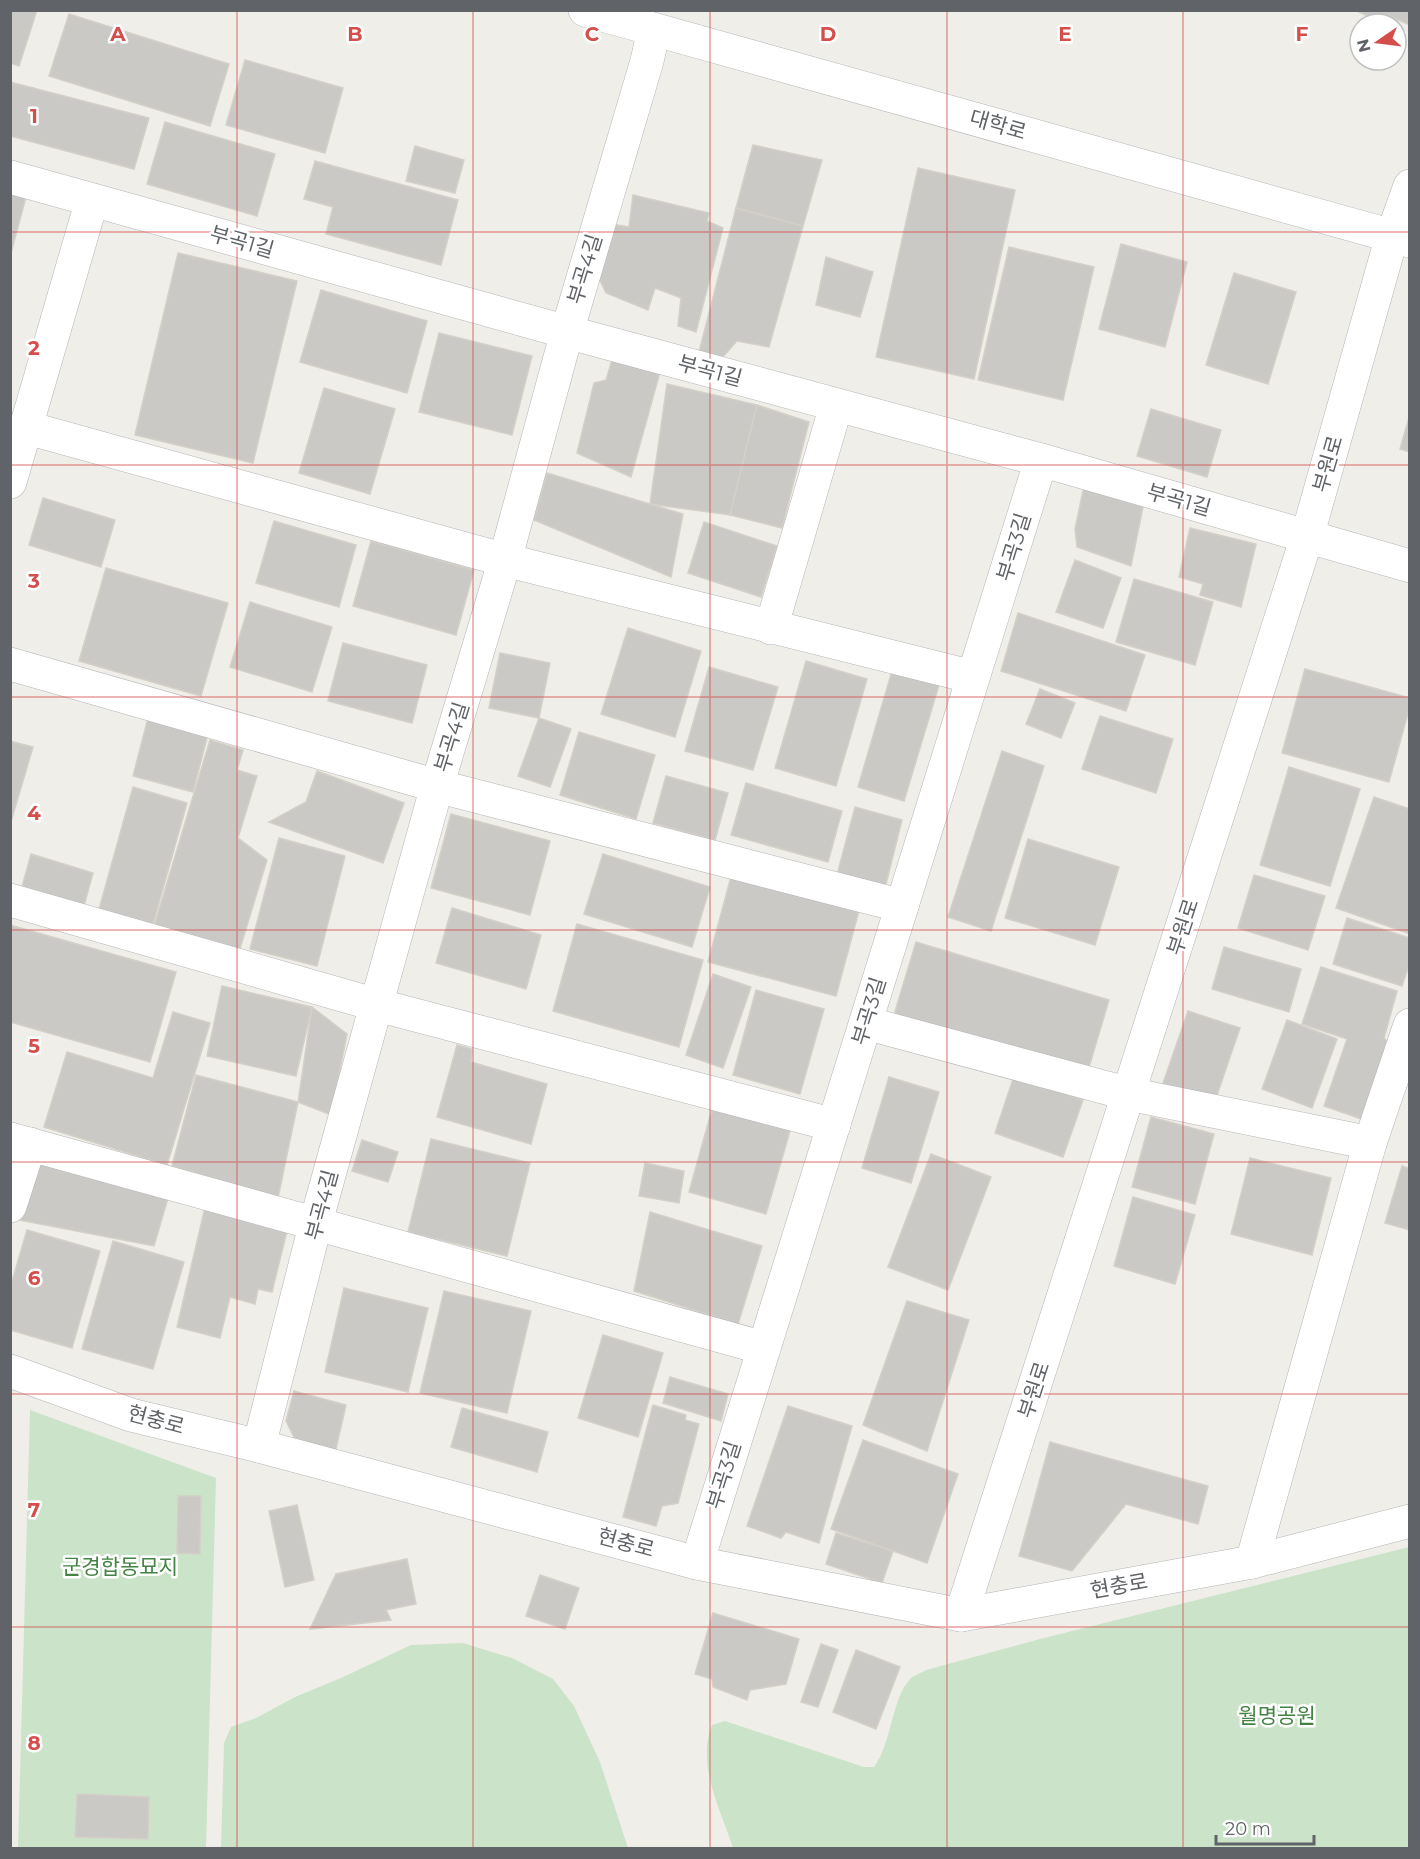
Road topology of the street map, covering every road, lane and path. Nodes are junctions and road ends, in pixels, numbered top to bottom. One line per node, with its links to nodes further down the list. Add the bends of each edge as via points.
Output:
1 (591, 11): 2 (street, 대학로)
2 (654, 30): 6 (street, 대학로); 7 (street, 부곡4길)
3 (10, 177): 5 (street, 부곡1길)
4 (1410, 186): 6 (street, 부원로)
5 (92, 200): 7 (street, 부곡1길); 9 (street)
6 (1401, 238): 12 (street, 부원로)
7 (567, 332): 8 (street, 부곡1길); 13 (street, 부곡4길)
8 (836, 406): 10 (street, 부곡1길); 15 (street)
9 (27, 428): 11 (street); 13 (street)
10 (1041, 460): 12 (street, 부곡1길); 17 (street, 부곡3길)
11 (10, 482)
12 (1307, 537): 14 (street, 부곡1길); 24 (street, 부원로)
13 (505, 561): 15 (street); 18 (street, 부곡4길)
14 (1410, 566)
15 (771, 628): 17 (street)
16 (10, 664): 18 (street)
17 (974, 677): 20 (street, 부곡3길)
18 (437, 786): 20 (street); 21 (street, 부곡4길)
19 (10, 900): 21 (street)
20 (902, 906): 22 (street, 부곡3길)
21 (377, 1005): 25 (street); 29 (street, 부곡4길)
22 (866, 1023): 24 (street); 25 (street, 부곡3길)
23 (1410, 1025): 27 (street)
24 (1129, 1094): 27 (street); 36 (street, 부원로)
25 (834, 1125): 30 (street, 부곡3길)
26 (20, 1142): 28 (street); 29 (street)
27 (1370, 1143): 34 (street)
28 (10, 1206)
29 (316, 1222): 30 (street); 32 (street, 부곡4길)
30 (764, 1348): 35 (street, 부곡3길)
31 (10, 1371): 32 (street, 현충로, via 131,1414)
32 (259, 1446): 35 (street, 현충로)
33 (1410, 1521): 34 (street, 현충로)
34 (1252, 1562): 36 (street, 현충로)
35 (698, 1563): 36 (street, 현충로)
36 (961, 1615)

